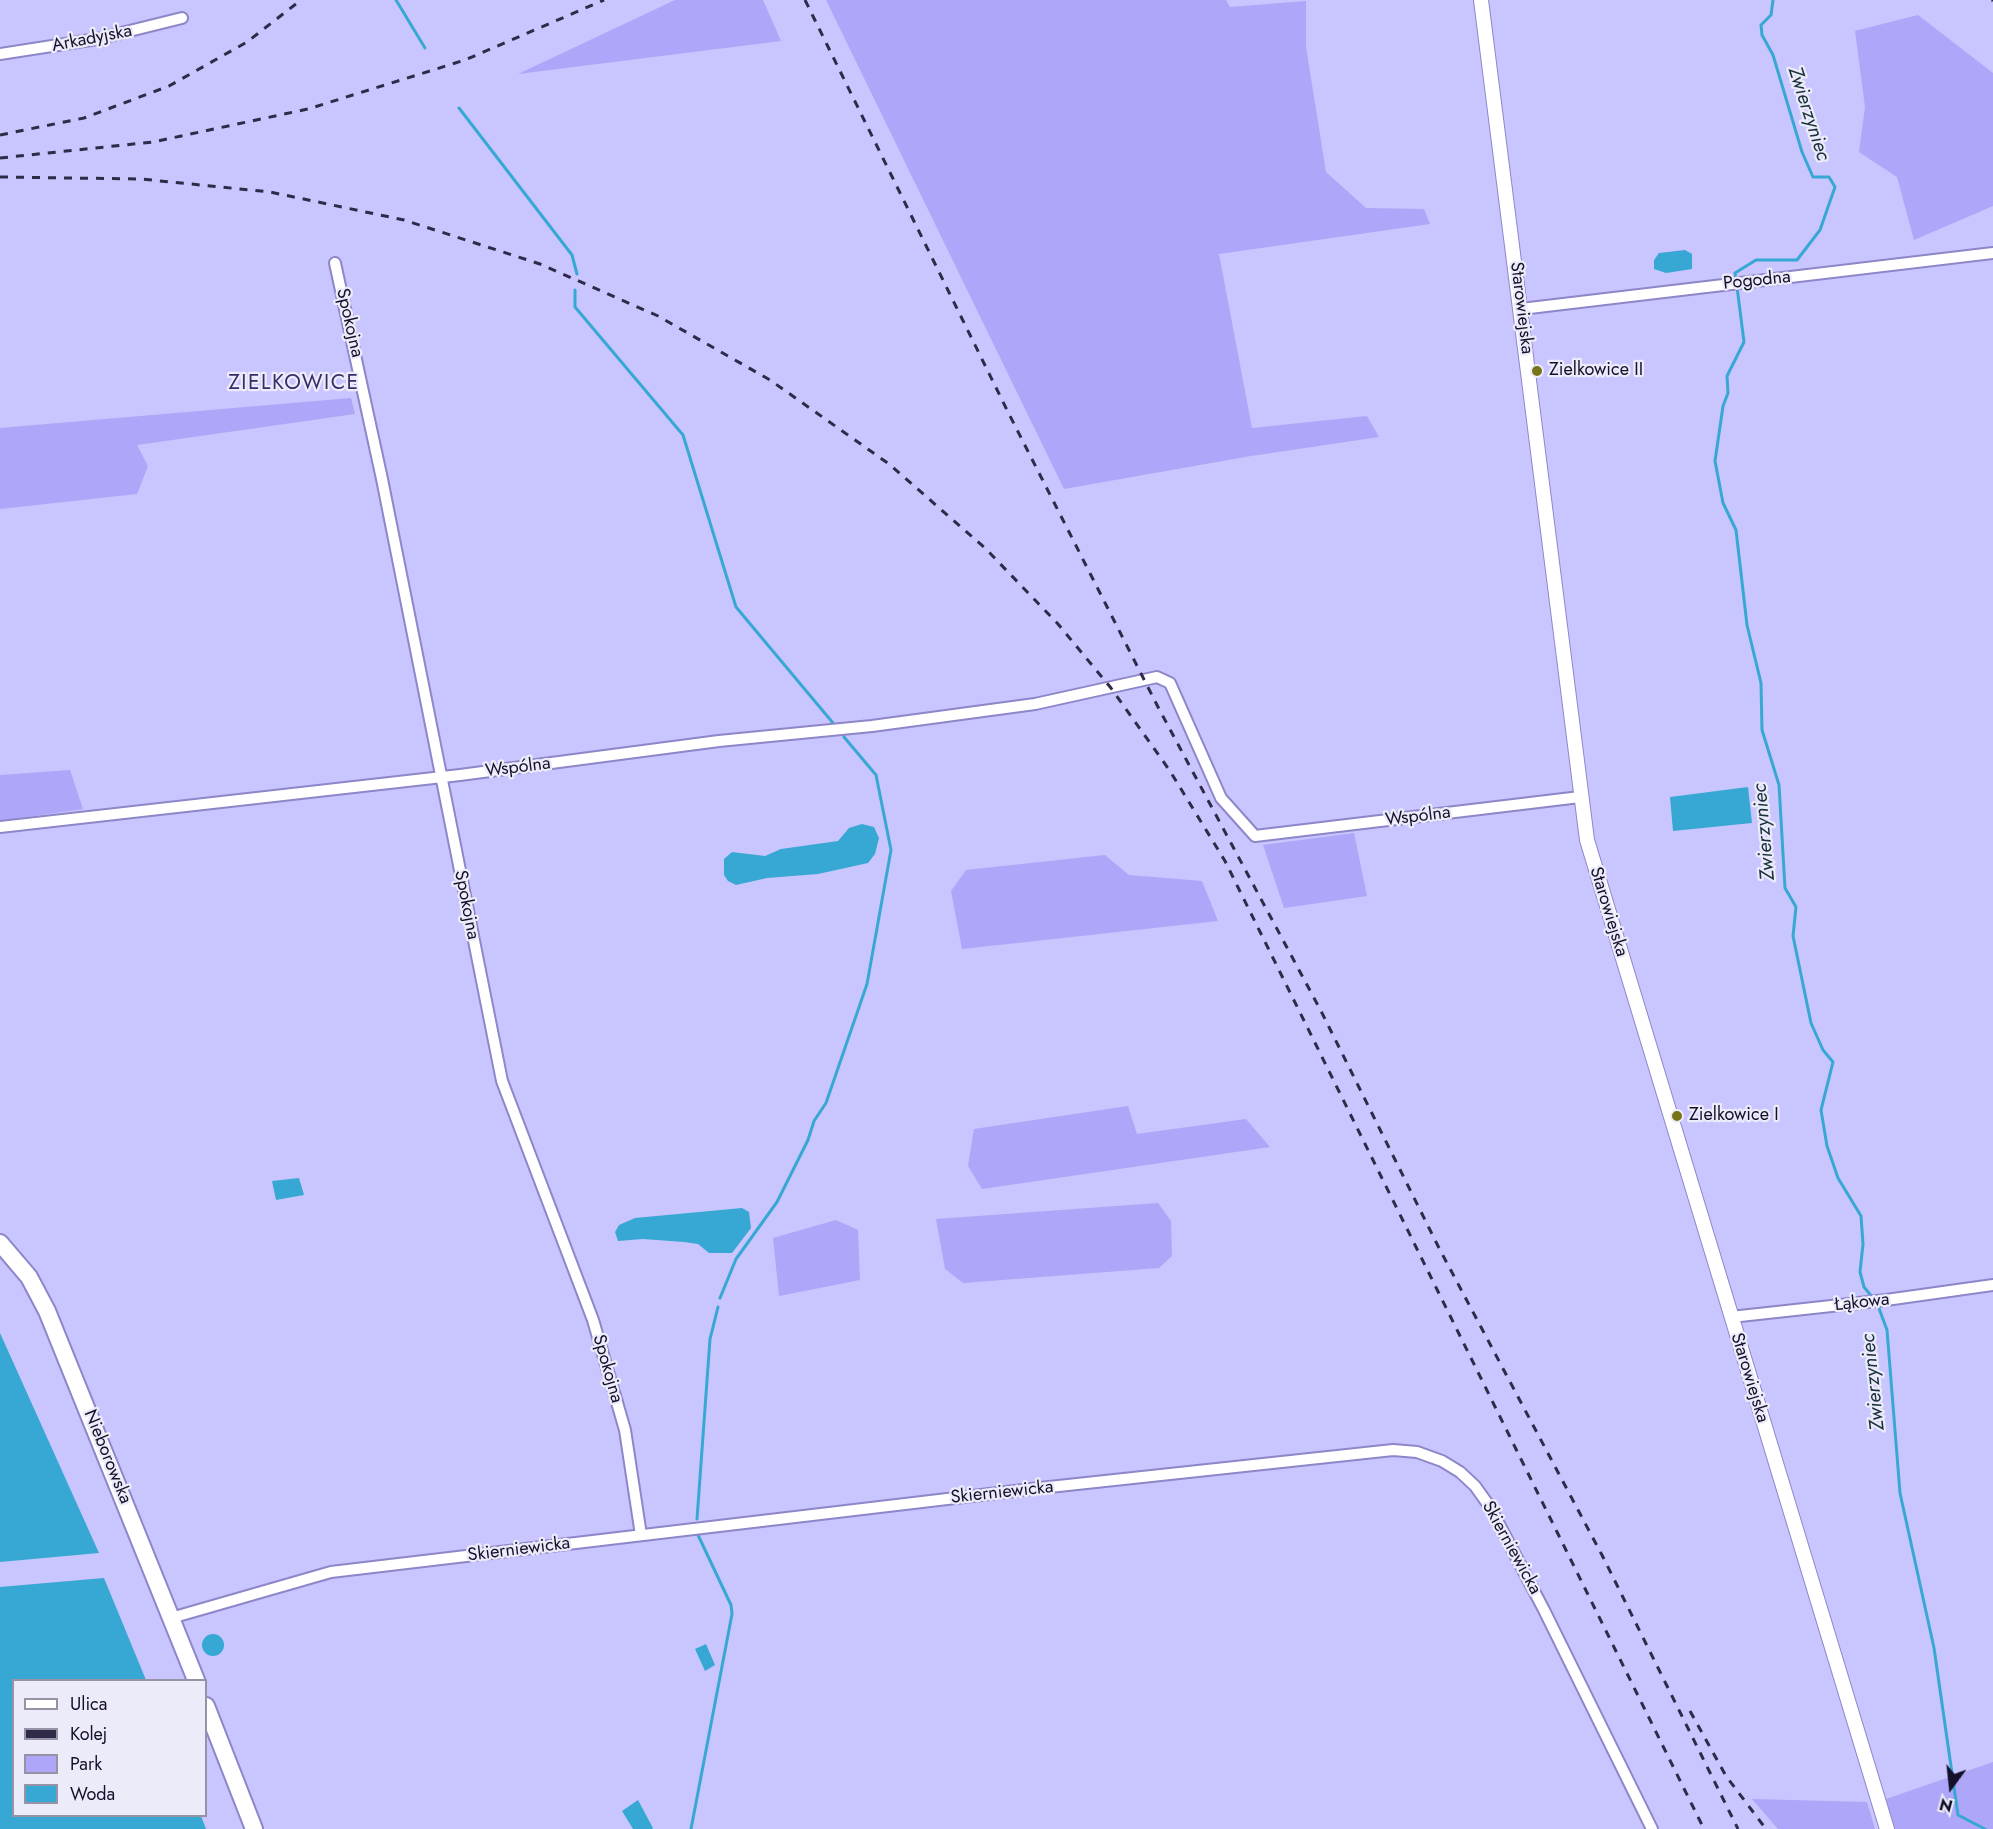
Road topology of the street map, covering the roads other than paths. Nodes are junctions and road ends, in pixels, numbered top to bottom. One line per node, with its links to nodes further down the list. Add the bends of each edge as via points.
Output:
1 (1481, 0): 6 (street, Starowiejska)
2 (182, 18): 3 (street, Arkadyjska, via 97,39)
3 (0, 54)
4 (1993, 253): 6 (street, Pogodna)
5 (335, 263): 7 (street, Spokojna)
6 (1521, 309): 8 (street, Starowiejska)
7 (440, 777): 8 (street, Wspólna, via 1035,704 1154,677 1170,683 1221,798 1255,836); 9 (street, Wspólna); 13 (street, Spokojna, via 502,1081 592,1320 625,1430)
8 (1580, 796): 12 (street, Starowiejska, via 1599,883)
9 (0, 827)
10 (0, 1243): 14 (main road, Nieborowska, via 29,1277 47,1311)
11 (1993, 1285): 12 (street, Łąkowa)
12 (1731, 1317): 19 (street, Starowiejska)
13 (640, 1535): 14 (street, Skierniewicka, via 331,1572); 18 (street, Skierniewicka, via 1370,1453 1417,1452 1460,1472 1490,1507)
14 (171, 1618): 15 (main road, Nieborowska)
15 (196, 1679)
16 (207, 1709): 17 (main road)
17 (254, 1829)
18 (1652, 1829)
19 (1887, 1829)

